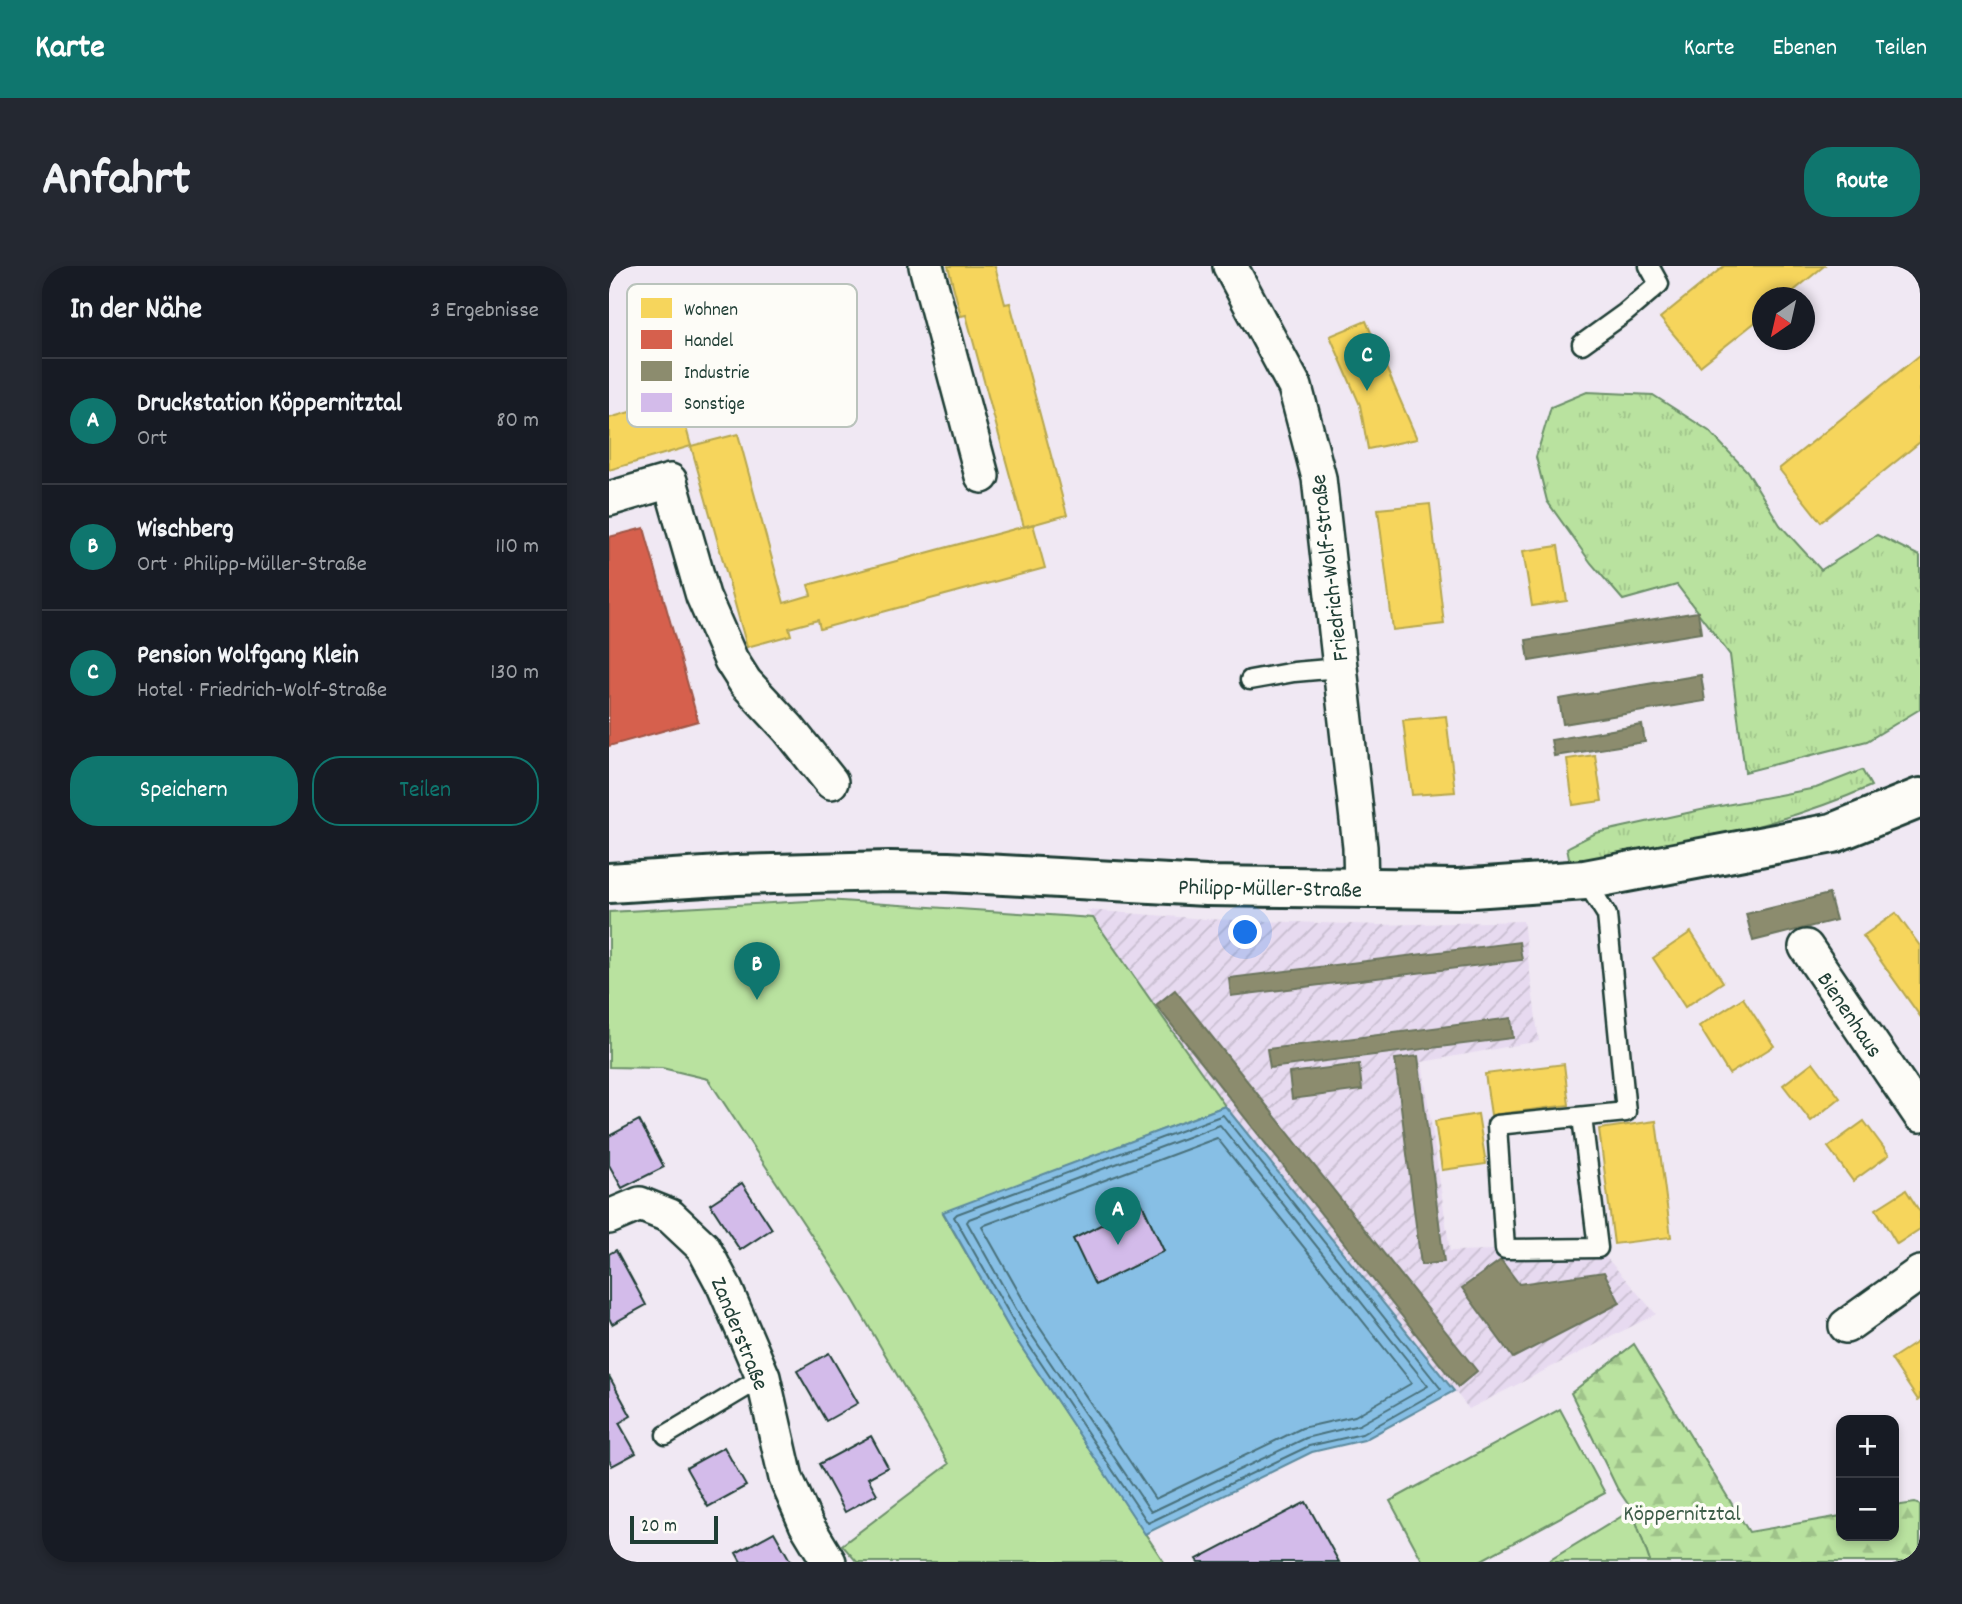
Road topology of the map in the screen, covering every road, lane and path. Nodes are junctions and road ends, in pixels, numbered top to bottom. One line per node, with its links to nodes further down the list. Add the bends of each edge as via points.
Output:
1 (926, 266): 5 (street)
2 (1230, 266): 7 (street, Friedrich-Wolf-Straße, via 1295,387 1319,478)
3 (1649, 266): 4 (lane, via 1659,284)
4 (1583, 344)
5 (982, 476)
6 (609, 499): 9 (street, via 670,481 703,596 731,660)
7 (1339, 668): 8 (lane); 13 (street, Friedrich-Wolf-Straße)
8 (1250, 680)
9 (831, 782)
10 (1920, 798): 11 (street, Philipp-Müller-Straße, via 1833,833)
11 (1585, 880): 13 (street, Philipp-Müller-Straße, via 1458,889); 16 (lane, via 1607,915 1626,1112)
12 (609, 883): 13 (street, Philipp-Müller-Straße, via 890,871)
13 (1361, 889)
14 (1806, 947): 15 (street, Bienenhaus)
15 (1920, 1115)
16 (1582, 1117): 16 (lane, via 1598,1248 1505,1250 1497,1125)
17 (609, 1217): 20 (street, Zanderstraße, via 640,1204 670,1216 703,1247)
18 (1920, 1273): 19 (street)
19 (1846, 1326)
20 (763, 1377): 21 (lane); 22 (street, Zanderstraße, via 786,1478)
21 (666, 1435)
22 (829, 1562)

